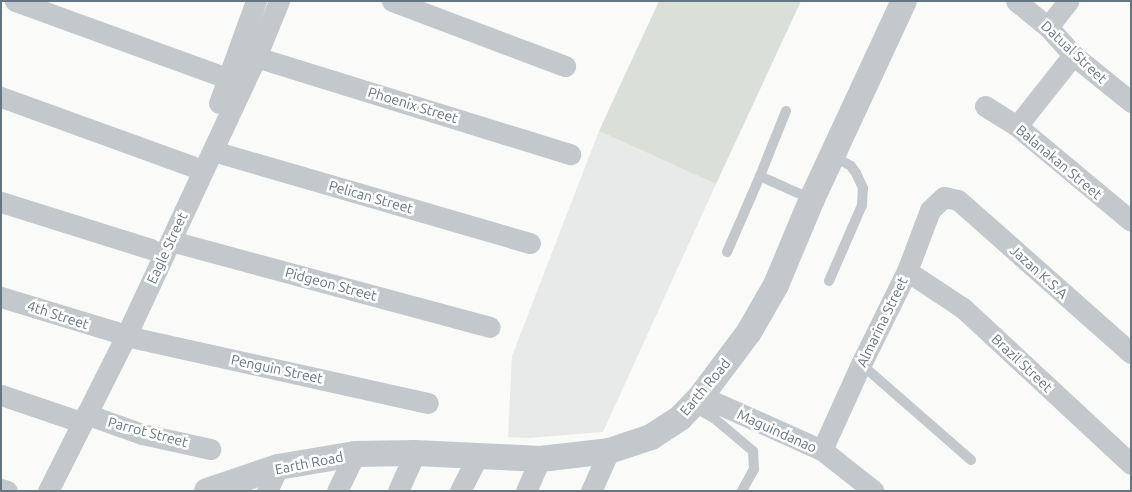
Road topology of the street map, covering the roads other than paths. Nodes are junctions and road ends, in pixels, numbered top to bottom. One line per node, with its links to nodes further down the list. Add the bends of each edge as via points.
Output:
1 (15, 1): 12 (street)
2 (256, 1): 12 (street, Eagle Street)
3 (279, 1): 10 (street, Eagle Street)
4 (392, 1): 11 (street)
5 (904, 1): 20 (street, Earth Road)
6 (1016, 1): 8 (street, Datual Street)
7 (1068, 1): 8 (street)
8 (1048, 27): 9 (street, Datual Street)
9 (1073, 55): 14 (street, Datual Street); 17 (street)
10 (256, 57): 18 (street, Eagle Street); 19 (street, Phoenix Street)
11 (565, 66)
12 (230, 79): 21 (street, Eagle Street)
13 (1, 96): 21 (street)
14 (1131, 102)
15 (985, 106): 17 (street, Balanakan Street)
16 (786, 111): 22 (lane)
17 (1017, 126): 26 (street, Balanakan Street)
18 (213, 151): 27 (street, Eagle Street); 28 (street, Pelican Street)
19 (570, 154)
20 (833, 156): 24 (street, Earth Road); 32 (lane, via 851,166 863,188 862,205)
21 (192, 166): 29 (street, Eagle Street)
22 (760, 176): 24 (lane); 30 (lane)
23 (944, 197): 31 (street, Almarina Street, via 930,210); 36 (street, Jazan K.S.A, via 958,200)
24 (812, 199): 39 (street, Earth Road, via 776,285 749,332)
25 (1, 202): 29 (street)
26 (1131, 221)
27 (171, 240): 34 (street, Pidgeon Street); 35 (street, Eagle Street)
28 (530, 243)
29 (151, 249): 35 (street, Eagle Street)
30 (726, 252)
31 (907, 271): 37 (street, Almarina Street); 50 (street, Brazil Street, via 963,308)
32 (828, 281)
33 (1, 297): 35 (street, 4th Street)
34 (490, 327)
35 (121, 334): 40 (street, Penguin Street); 41 (street, Eagle Street)
36 (1131, 353)
37 (861, 364): 43 (street, Almarina Street); 49 (lane)
38 (1, 395): 41 (street, Parrot Street)
39 (696, 401): 43 (street, Maguindanao); 44 (street, Earth Road, via 680,418 650,437); 63 (lane, via 753,451 754,468)
40 (428, 403)
41 (79, 417): 42 (street, Parrot Street); 54 (street, Eagle Street); 55 (street, Eagle Street)
42 (210, 449)
43 (822, 450): 64 (street, Maguindanao)
44 (609, 451): 48 (street, Earth Road); 62 (street)
45 (355, 454): 46 (street, Earth Road); 51 (street, Earth Road); 58 (street)
46 (416, 454): 47 (street, Earth Road); 59 (street)
47 (476, 456): 48 (street, Earth Road); 60 (street)
48 (540, 460): 61 (street)
49 (971, 460)
50 (1131, 464)
51 (278, 467): 56 (street, Earth Road); 57 (street)
52 (1, 489): 53 (street)
53 (7, 491)
54 (38, 491)
55 (48, 491)
56 (208, 491)
57 (267, 491)
58 (337, 491)
59 (398, 491)
60 (460, 491)
61 (526, 491)
62 (591, 491)
63 (742, 491)
64 (874, 491)

